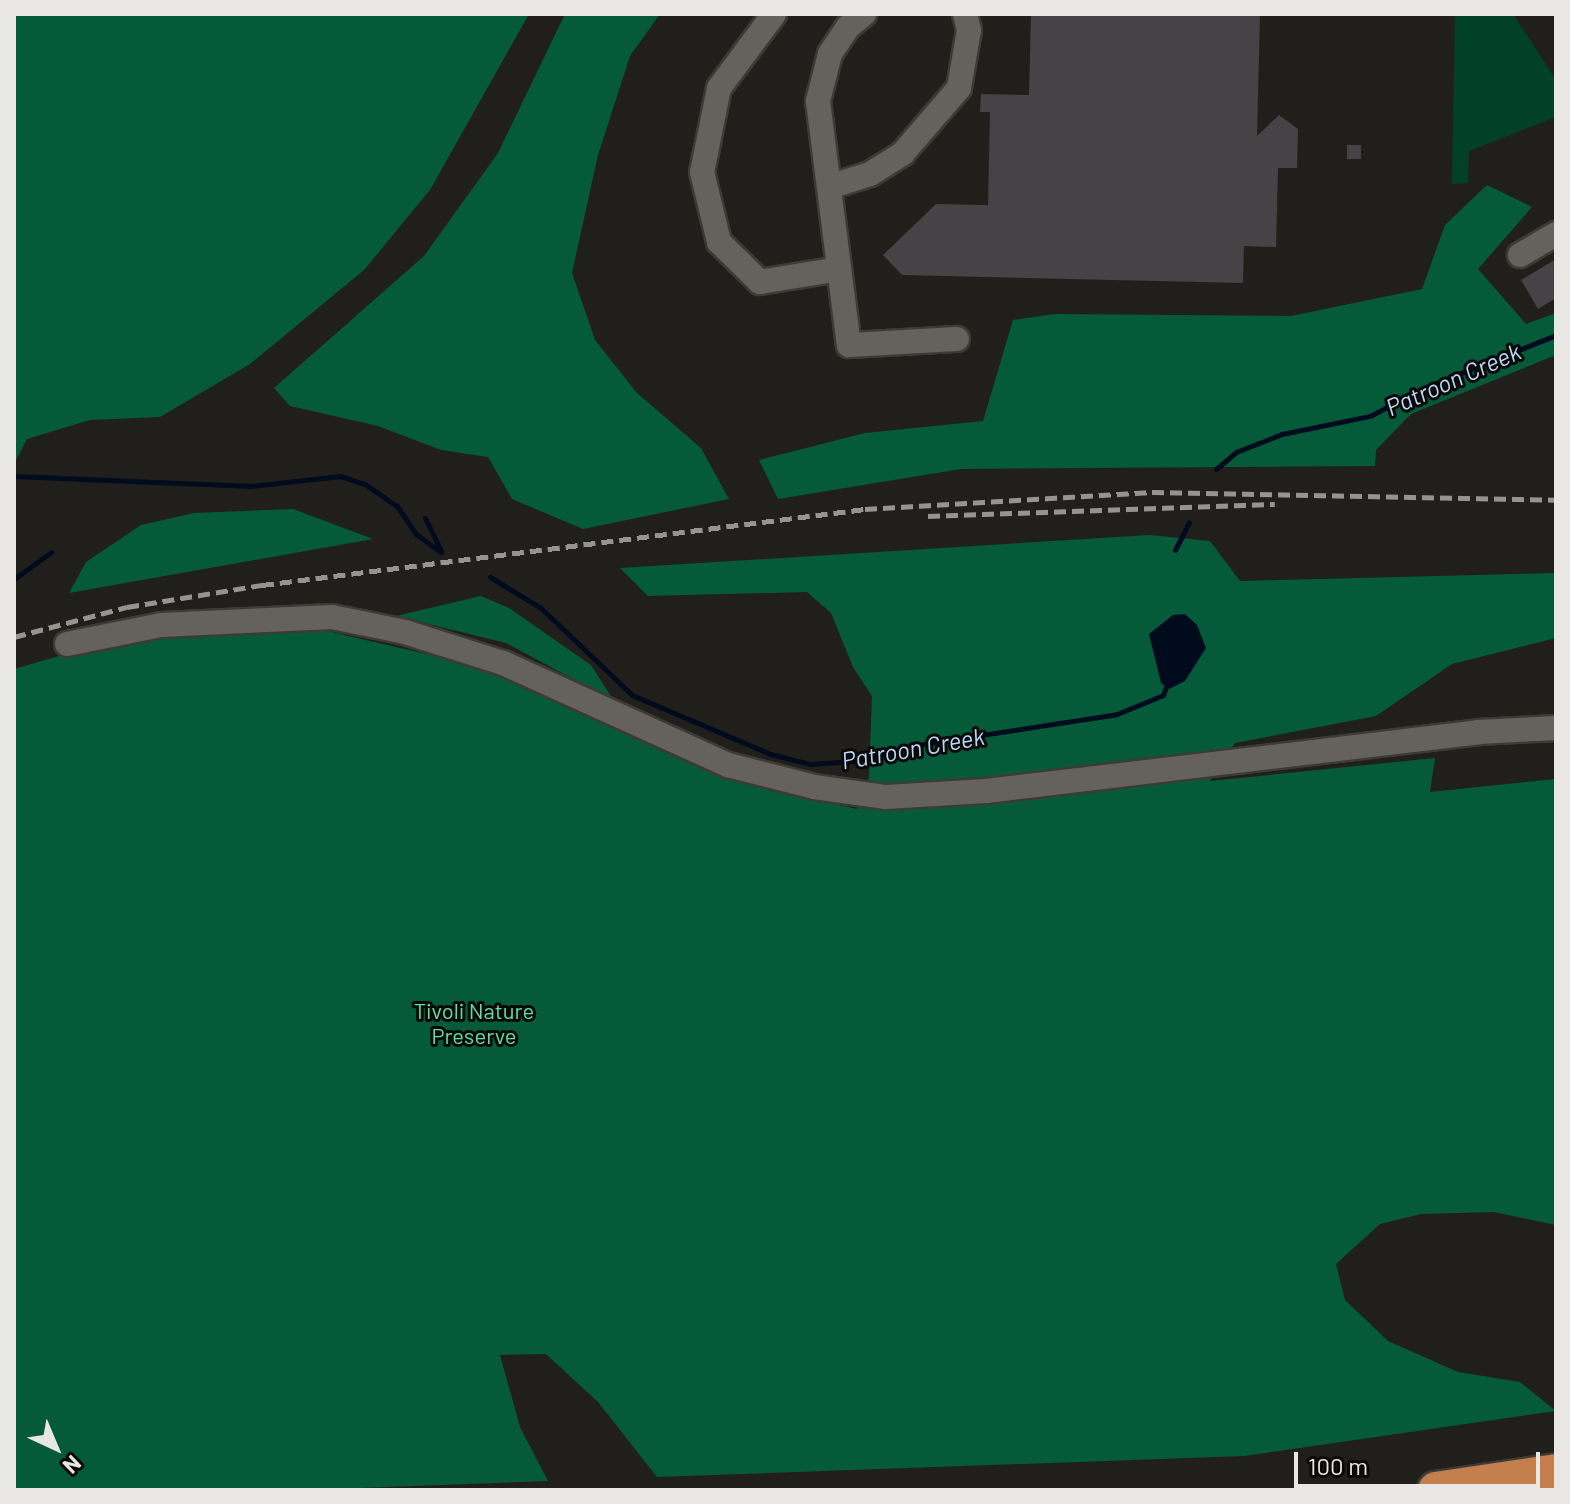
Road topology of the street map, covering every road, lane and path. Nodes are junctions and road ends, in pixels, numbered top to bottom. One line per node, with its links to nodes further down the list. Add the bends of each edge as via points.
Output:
1 (774, 14): 7 (lane, via 719,88 702,172 719,242 760,282)
2 (864, 14): 4 (lane, via 848,27 821,80 818,101)
3 (965, 14): 4 (lane, via 969,30 959,88 903,153 870,174)
4 (829, 187): 7 (lane)
5 (1556, 234): 6 (lane)
6 (1520, 255)
7 (839, 269): 8 (lane, via 849,345)
8 (957, 339)
9 (67, 644): 10 (lane, via 161,625 332,617 405,632 503,663 728,765 814,787 886,797 986,791)
10 (1556, 728)
11 (1556, 1472): 12 (highway)
12 (1436, 1490)

